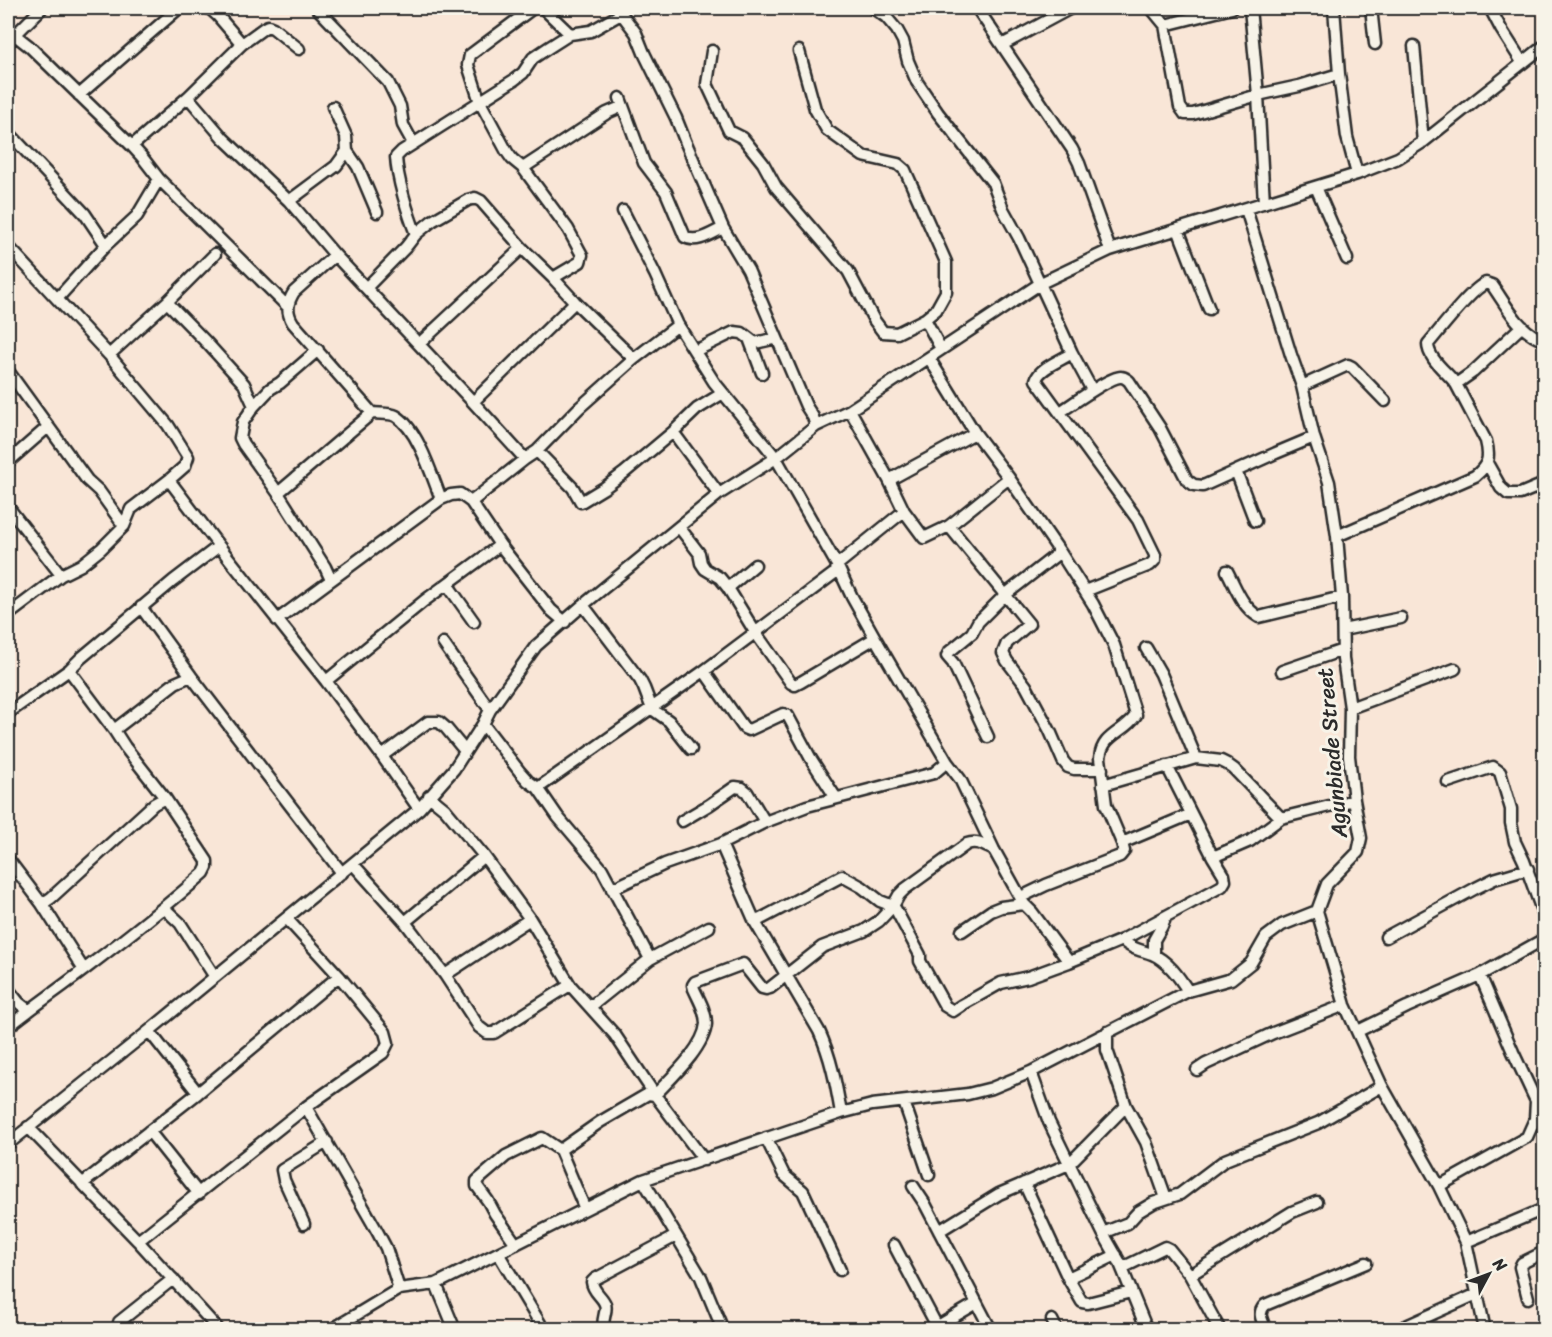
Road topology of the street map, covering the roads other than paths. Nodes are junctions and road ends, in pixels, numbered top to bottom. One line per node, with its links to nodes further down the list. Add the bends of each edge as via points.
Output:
1 (42, 8): 19 (street)
2 (179, 8): 30 (street)
3 (209, 8): 20 (street)
4 (317, 8): 37 (street, via 388,82)
5 (533, 8): 33 (street, via 470,56 468,64)
6 (543, 8): 18 (street)
7 (873, 8): 60 (street, via 897,30 917,82 993,183)
8 (977, 8): 22 (street)
9 (1071, 8): 22 (street)
10 (1150, 8): 17 (street)
11 (1232, 8): 17 (street)
12 (1250, 8): 31 (street)
13 (1334, 8): 29 (street)
14 (1371, 8): 21 (street)
15 (1490, 8): 28 (street)
16 (619, 11): 18 (street, via 591,31); 49 (street, via 636,33)
17 (1165, 25): 31 (street, via 1180,107 1185,114)
18 (570, 34): 33 (street, via 533,58 523,73)
19 (11, 39): 30 (street, via 29,46)
20 (242, 44): 25 (street, via 268,26); 32 (street)
21 (1375, 44)
22 (1002, 45): 55 (street, via 1072,149)
23 (1414, 46): 36 (street)
24 (1545, 46): 28 (street)
25 (299, 49)
26 (712, 51): 67 (street, via 707,84 729,130 743,138 776,187 848,271 883,332 897,333)
27 (799, 51): 67 (street, via 815,109 827,130 863,156 898,164 905,170 946,262 946,292 936,310)
28 (1522, 62): 36 (street)
29 (1339, 74): 31 (street); 41 (street, via 1347,137)
30 (79, 95): 38 (street)
31 (1258, 95): 45 (street)
32 (188, 97): 38 (street); 44 (street, via 223,138)
33 (480, 102): 37 (street); 40 (street, via 507,152)
34 (333, 107): 39 (street, via 346,136)
35 (8, 132): 52 (street, via 85,214)
36 (1423, 142): 41 (street, via 1398,158)
37 (413, 143): 51 (street, via 396,157)
38 (132, 146): 42 (street)
39 (347, 151): 44 (street, via 336,166); 48 (street)
40 (522, 168): 49 (street, via 621,102 644,163 666,192 685,237 695,240); 59 (street, via 568,229 582,255 580,262)
41 (1358, 174): 43 (street)
42 (159, 180): 52 (street, via 137,216); 65 (street)
43 (1316, 187): 45 (street); 58 (street)
44 (289, 201): 57 (street)
45 (1264, 203): 46 (street)
46 (1246, 208): 50 (street); 84 (street, Agunbiade Street)
47 (623, 211): 68 (street)
48 (377, 212)
49 (723, 228): 71 (street, via 748,270)
50 (1178, 229): 55 (street); 66 (street)
51 (416, 234): 54 (street, via 432,220 475,198); 61 (street)
52 (106, 245): 62 (street)
53 (8, 246): 62 (street)
54 (522, 248): 59 (street); 73 (street)
55 (1110, 250): 60 (street)
56 (215, 254): 63 (street)
57 (335, 255): 61 (street); 65 (street, via 294,292)
58 (1347, 259)
59 (553, 278): 64 (street)
60 (1041, 283): 74 (street); 77 (street)
61 (366, 288): 73 (street)
62 (57, 299): 78 (street)
63 (167, 302): 78 (street); 89 (street, via 244,384)
64 (575, 303): 80 (street); 88 (street)
65 (288, 307): 75 (street, via 293,323)
66 (1209, 309)
67 (925, 319): 74 (street)
68 (678, 325): 76 (street); 80 (street)
69 (1521, 326): 70 (street, via 1538,338); 83 (street); 83 (street, via 1492,285 1482,285 1428,344 1432,357)
70 (1545, 334)
71 (777, 338): 72 (street); 93 (street)
72 (750, 341): 76 (street, via 742,333 734,332); 82 (street)
73 (420, 344): 88 (street)
74 (941, 349): 79 (street)
75 (318, 350): 89 (street); 92 (street)
76 (695, 351): 86 (street)
77 (1072, 354): 85 (street); 91 (street, via 1036,377)
78 (109, 355): 107 (street, via 168,425 188,457 185,466)
79 (929, 358): 90 (street); 96 (street)
80 (634, 359): 98 (street)
81 (8, 371): 94 (street)
82 (762, 373)
83 (1456, 384): 103 (street, via 1486,441)
84 (1302, 386): 87 (street, via 1348,365); 97 (street, Agunbiade Street)
85 (1092, 390): 91 (street); 105 (street, via 1119,376 1130,381 1187,480 1194,485 1203,486)
86 (723, 393): 95 (street, via 697,409); 100 (street)
87 (1385, 401)
88 (473, 402): 101 (street)
89 (254, 406): 110 (street, via 243,422 240,438)
90 (850, 410): 93 (street); 108 (street)
91 (1060, 412): 131 (street, via 1138,520 1155,555 1150,565)
92 (372, 413): 110 (street); 112 (street, via 395,416 410,430)
93 (816, 426): 100 (street)
94 (48, 427): 102 (street); 117 (street)
95 (673, 432): 104 (street, via 616,479 580,502 573,488); 111 (street)
96 (975, 434): 106 (street); 108 (street)
97 (1314, 437): 105 (street); 120 (street, Agunbiade Street, via 1329,482)
98 (547, 440): 99 (street); 104 (street)
99 (537, 451): 101 (street); 104 (street)
100 (776, 458): 111 (street); 125 (street)
101 (525, 459): 113 (street)
102 (8, 462)
103 (1487, 463): 109 (street, via 1508,494 1520,494); 120 (street, via 1475,476)
104 (551, 465)
105 (1236, 471): 116 (street)
106 (1009, 478): 118 (street); 123 (street)
107 (169, 480): 117 (street, via 131,509); 122 (street)
108 (890, 480): 115 (street)
109 (1545, 484)
110 (278, 493): 128 (street)
111 (719, 494): 119 (street)
112 (441, 499): 113 (street, via 460,494); 128 (street)
113 (471, 502): 121 (street)
114 (8, 507): 127 (street)
115 (904, 512): 118 (street, via 924,538); 125 (street)
116 (1255, 521)
117 (124, 526): 127 (street, via 81,565)
118 (950, 526): 132 (street)
119 (678, 527): 130 (street, via 699,554 705,569); 134 (street)
120 (1337, 536): 133 (street, Agunbiade Street)
121 (500, 545): 129 (street); 140 (street)
122 (219, 546): 135 (street); 138 (street)
123 (1060, 552): 131 (street); 132 (street)
124 (755, 565): 130 (street)
125 (837, 565): 142 (street, via 836,572); 143 (street)
126 (1227, 571): 133 (street, via 1249,611 1259,617)
127 (61, 575): 136 (street)
128 (331, 580): 138 (street)
129 (447, 584): 139 (street); 152 (street)
130 (728, 588): 142 (street)
131 (1085, 591): 166 (street, via 1114,645 1136,715 1107,739 1100,751)
132 (1005, 595): 159 (street, via 948,656); 166 (street, via 1029,624 1007,643 1003,653 1006,661 1026,686 1068,767)
133 (1342, 597): 141 (street, Agunbiade Street)
134 (583, 605): 140 (street); 154 (street, via 636,675)
135 (141, 607): 148 (street); 151 (street)
136 (8, 615)
137 (1401, 618): 141 (street)
138 (277, 620): 152 (street)
139 (474, 622)
140 (565, 622): 155 (street, via 536,646)
141 (1342, 630): 146 (street, Agunbiade Street)
142 (755, 632): 143 (street, via 795,685); 149 (street)
143 (875, 638): 164 (street)
144 (443, 643): 155 (street)
145 (1146, 648): 163 (street)
146 (1343, 650): 150 (street); 153 (street, Agunbiade Street)
147 (1455, 669): 153 (street)
148 (69, 670): 156 (street); 158 (street)
149 (704, 671): 154 (street); 172 (street, via 744,728 749,730 783,714 788,716)
150 (1282, 671)
151 (192, 676): 158 (street, via 175,683); 187 (street)
152 (326, 681): 162 (street)
153 (1350, 708): 173 (street, Agunbiade Street, via 1349,756)
154 (652, 709): 160 (street, via 669,721); 169 (street)
155 (490, 710): 157 (street)
156 (8, 713)
157 (483, 724): 161 (street); 169 (street, via 520,772)
158 (114, 730): 171 (street)
159 (988, 737)
160 (691, 749)
161 (465, 751): 162 (street, via 439,722 428,722); 170 (street)
162 (382, 756): 174 (street)
163 (1196, 758): 165 (street); 176 (street, via 1227,764)
164 (947, 762): 172 (street, via 934,773); 181 (street, via 960,779)
165 (1167, 766): 168 (street); 175 (street)
166 (1102, 769): 168 (street)
167 (1448, 782): 186 (street, via 1493,767 1500,772 1511,808 1515,842)
168 (1103, 785): 179 (street, via 1106,805)
169 (538, 788): 188 (street, via 602,869)
170 (429, 796): 174 (street); 182 (street, via 445,809)
171 (165, 798): 190 (street); 192 (street, via 207,861 207,867)
172 (836, 798): 178 (street)
173 (1354, 800): 176 (street); 193 (street, Agunbiade Street, via 1361,838 1358,852 1326,884)
174 (419, 809): 185 (street)
175 (1191, 813): 179 (street); 183 (street)
176 (1281, 818): 183 (street, via 1250,841)
177 (682, 821): 178 (street, via 735,787 747,792)
178 (765, 822): 180 (street)
179 (1122, 843): 189 (street, via 1124,850 1120,856 1046,885)
180 (722, 844): 188 (street, via 664,864); 199 (street)
181 (994, 850): 189 (street); 191 (street, via 978,843 967,844 905,889)
182 (484, 856): 197 (street); 198 (street)
183 (1213, 857): 195 (street, via 1226,881)
184 (8, 859): 190 (street)
185 (353, 864): 187 (street); 198 (street)
186 (1528, 869): 194 (street); 202 (street, via 1494,879)
187 (342, 873): 196 (street)
188 (612, 889): 206 (street)
189 (1022, 901): 201 (street, via 991,911); 207 (street)
190 (42, 904): 208 (street)
191 (893, 906): 199 (street, via 879,902 842,876); 207 (street, via 945,1006 953,1011 1002,983); 210 (street, via 864,931 822,947)
192 (164, 908): 208 (street); 213 (street, via 180,923)
193 (1317, 911): 216 (street, via 1282,925 1266,937 1251,963 1231,979); 217 (street)
194 (1545, 915)
195 (1166, 916): 204 (street); 205 (street, via 1154,940)
196 (287, 919): 212 (street); 213 (street)
197 (530, 919): 209 (street); 214 (street)
198 (405, 922): 209 (street)
199 (755, 922): 210 (street)
200 (709, 927): 206 (street)
201 (962, 931)
202 (1386, 936)
203 (1545, 939): 211 (street)
204 (1122, 940): 205 (street); 207 (street)
205 (1154, 955): 216 (street, via 1176,972)
206 (650, 959): 218 (street)
207 (1069, 962)
208 (84, 970): 219 (street)
209 (445, 975): 214 (street, via 487,1033 494,1033)
210 (787, 975): 228 (street, via 766,990 743,964 695,982 693,986 704,1011 704,1035); 232 (street, via 831,1059)
211 (1480, 975): 222 (street); 246 (street, via 1536,1101 1535,1119 1527,1137)
212 (339, 976): 227 (street); 231 (street, via 385,1032 388,1043 383,1053)
213 (215, 977): 221 (street)
214 (570, 985): 218 (street)
215 (8, 989): 219 (street)
216 (1188, 991): 223 (street)
217 (1345, 1005): 222 (street); 224 (street, via 1273,1033)
218 (590, 1007): 228 (street, via 615,1035)
219 (25, 1013): 220 (street)
220 (8, 1027)
221 (149, 1031): 227 (street); 233 (street)
222 (1358, 1031): 226 (street)
223 (1107, 1032): 225 (street); 230 (street, via 1107,1050)
224 (1197, 1071)
225 (1031, 1072): 229 (street, via 980,1092); 240 (street)
226 (1382, 1086): 246 (street); 248 (street, via 1318,1123 1225,1160 1180,1194)
227 (198, 1093): 234 (street)
228 (655, 1095): 238 (street, via 648,1094); 239 (street)
229 (904, 1102): 232 (street); 241 (street)
230 (1126, 1106): 240 (street); 248 (street, via 1146,1142)
231 (306, 1107): 236 (street); 247 (street)
232 (842, 1113): 235 (street)
233 (28, 1127): 237 (street); 244 (street)
234 (148, 1131): 244 (street); 247 (street)
235 (766, 1138): 239 (street); 265 (street, via 784,1175 802,1191)
236 (327, 1142): 252 (street, via 282,1170); 270 (street, via 381,1239)
237 (8, 1144)
238 (560, 1150): 250 (street); 258 (street, via 542,1138 506,1156 477,1180 477,1186)
239 (704, 1160): 242 (street)
240 (1069, 1164): 243 (street); 254 (street)
241 (929, 1175)
242 (643, 1180): 250 (street); 255 (street)
243 (1024, 1183): 253 (street); 267 (street)
244 (82, 1184): 256 (street)
245 (913, 1186): 253 (street)
246 (1439, 1186): 257 (street)
247 (199, 1194): 256 (street)
248 (1166, 1198): 254 (street, via 1138,1212 1128,1223)
249 (1317, 1202): 266 (street, via 1292,1212)
250 (585, 1209): 258 (street)
251 (1545, 1209): 257 (street)
252 (304, 1224)
253 (939, 1231): 274 (street)
254 (1103, 1233): 262 (street)
255 (676, 1236): 283 (street, via 592,1282 592,1288 606,1305); 284 (street, via 701,1278)
256 (138, 1241): 268 (street)
257 (1466, 1242): 272 (street)
258 (516, 1244): 261 (street)
259 (894, 1245): 278 (street)
260 (1545, 1252): 273 (street, via 1520,1267)
261 (498, 1253): 269 (street); 282 (street)
262 (1116, 1255): 264 (street); 267 (street)
263 (1366, 1263): 288 (street, via 1265,1305 1260,1314)
264 (1122, 1268): 266 (street, via 1165,1247); 271 (street)
265 (840, 1270)
266 (1190, 1275): 287 (street)
267 (1068, 1278): 271 (street, via 1082,1302)
268 (173, 1280): 275 (street); 277 (street)
269 (436, 1284): 270 (street); 281 (street)
270 (399, 1289): 276 (street)
271 (1131, 1292): 286 (street)
272 (1478, 1294): 289 (street); 290 (street)
273 (1528, 1298)
274 (977, 1303): 278 (street); 285 (street)
275 (119, 1322)
276 (351, 1325): 280 (street)
277 (217, 1327): 279 (street)
278 (938, 1328)
279 (202, 1329)
280 (331, 1329)
281 (455, 1329)
282 (544, 1329)
283 (604, 1329)
284 (723, 1329)
285 (991, 1329)
286 (1147, 1329)
287 (1220, 1329)
288 (1266, 1329)
289 (1396, 1329)
290 (1485, 1329)

